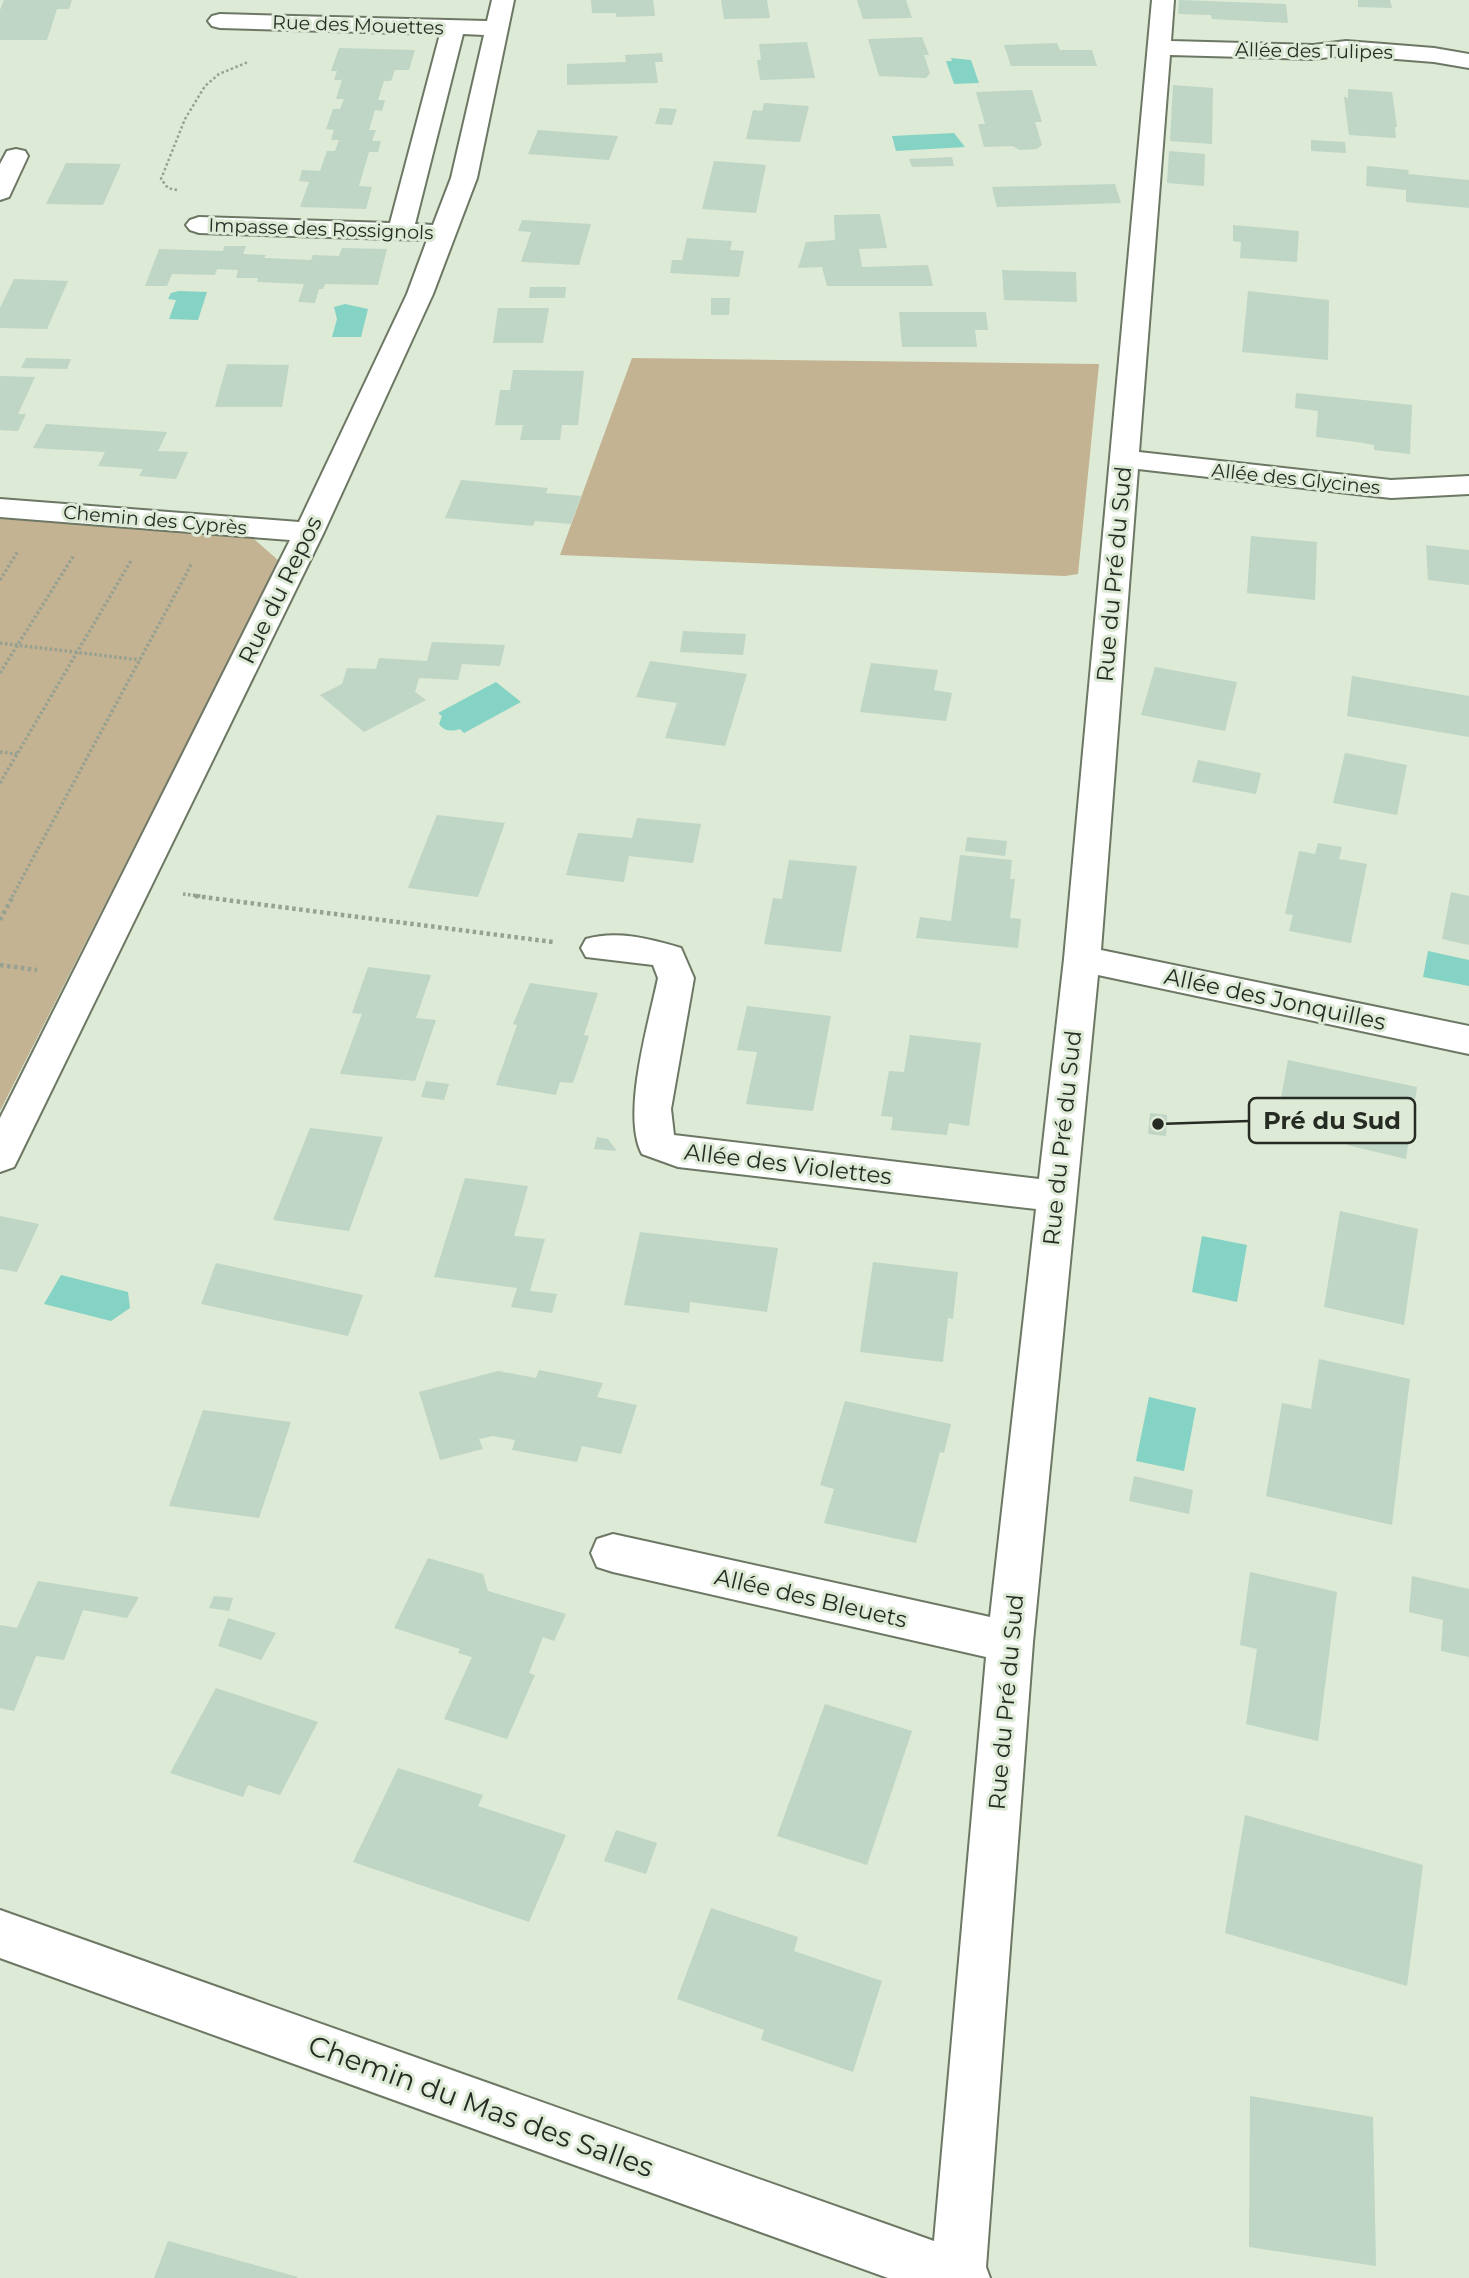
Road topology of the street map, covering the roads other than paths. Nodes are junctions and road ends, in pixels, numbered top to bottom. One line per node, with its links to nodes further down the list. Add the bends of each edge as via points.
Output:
1 (1163, 0): 5 (street, Rue du Pré du Sud)
2 (499, 14): 4 (street, Rue des Mouettes); 11 (street, Rue du Repos, via 464,178)
3 (220, 21): 4 (street, Rue des Mouettes)
4 (453, 27): 10 (street)
5 (1159, 48): 6 (street, Allée des Tulipes, via 1313,52 1346,48); 12 (street, Rue du Pré du Sud)
6 (1469, 61)
7 (16, 156): 8 (street)
8 (0, 192)
9 (199, 225): 10 (street, Impasse des Rossignols)
10 (401, 230): 11 (street, Impasse des Rossignols)
11 (443, 233): 15 (street, Rue du Repos, via 420,294)
12 (1123, 459): 13 (street, Allée des Glycines, via 1391,489); 17 (street, Rue du Pré du Sud)
13 (1469, 485)
14 (0, 508): 15 (street, Chemin des Cyprès)
15 (309, 533): 19 (street, Rue du Repos)
16 (599, 948): 20 (street, Allée des Violettes, via 668,957 676,978 652,1109 656,1144 678,1153)
17 (1082, 959): 18 (street, Allée des Jonquilles); 20 (street, Rue du Pré du Sud)
18 (1469, 1040)
19 (0, 1157)
20 (1056, 1196): 22 (street, Rue du Pré du Sud)
21 (613, 1553): 22 (street, Allée des Bleuets)
22 (1010, 1642): 24 (street, Rue du Pré du Sud)
23 (0, 1934): 24 (street, Chemin du Mas des Salles)
24 (960, 2277)

